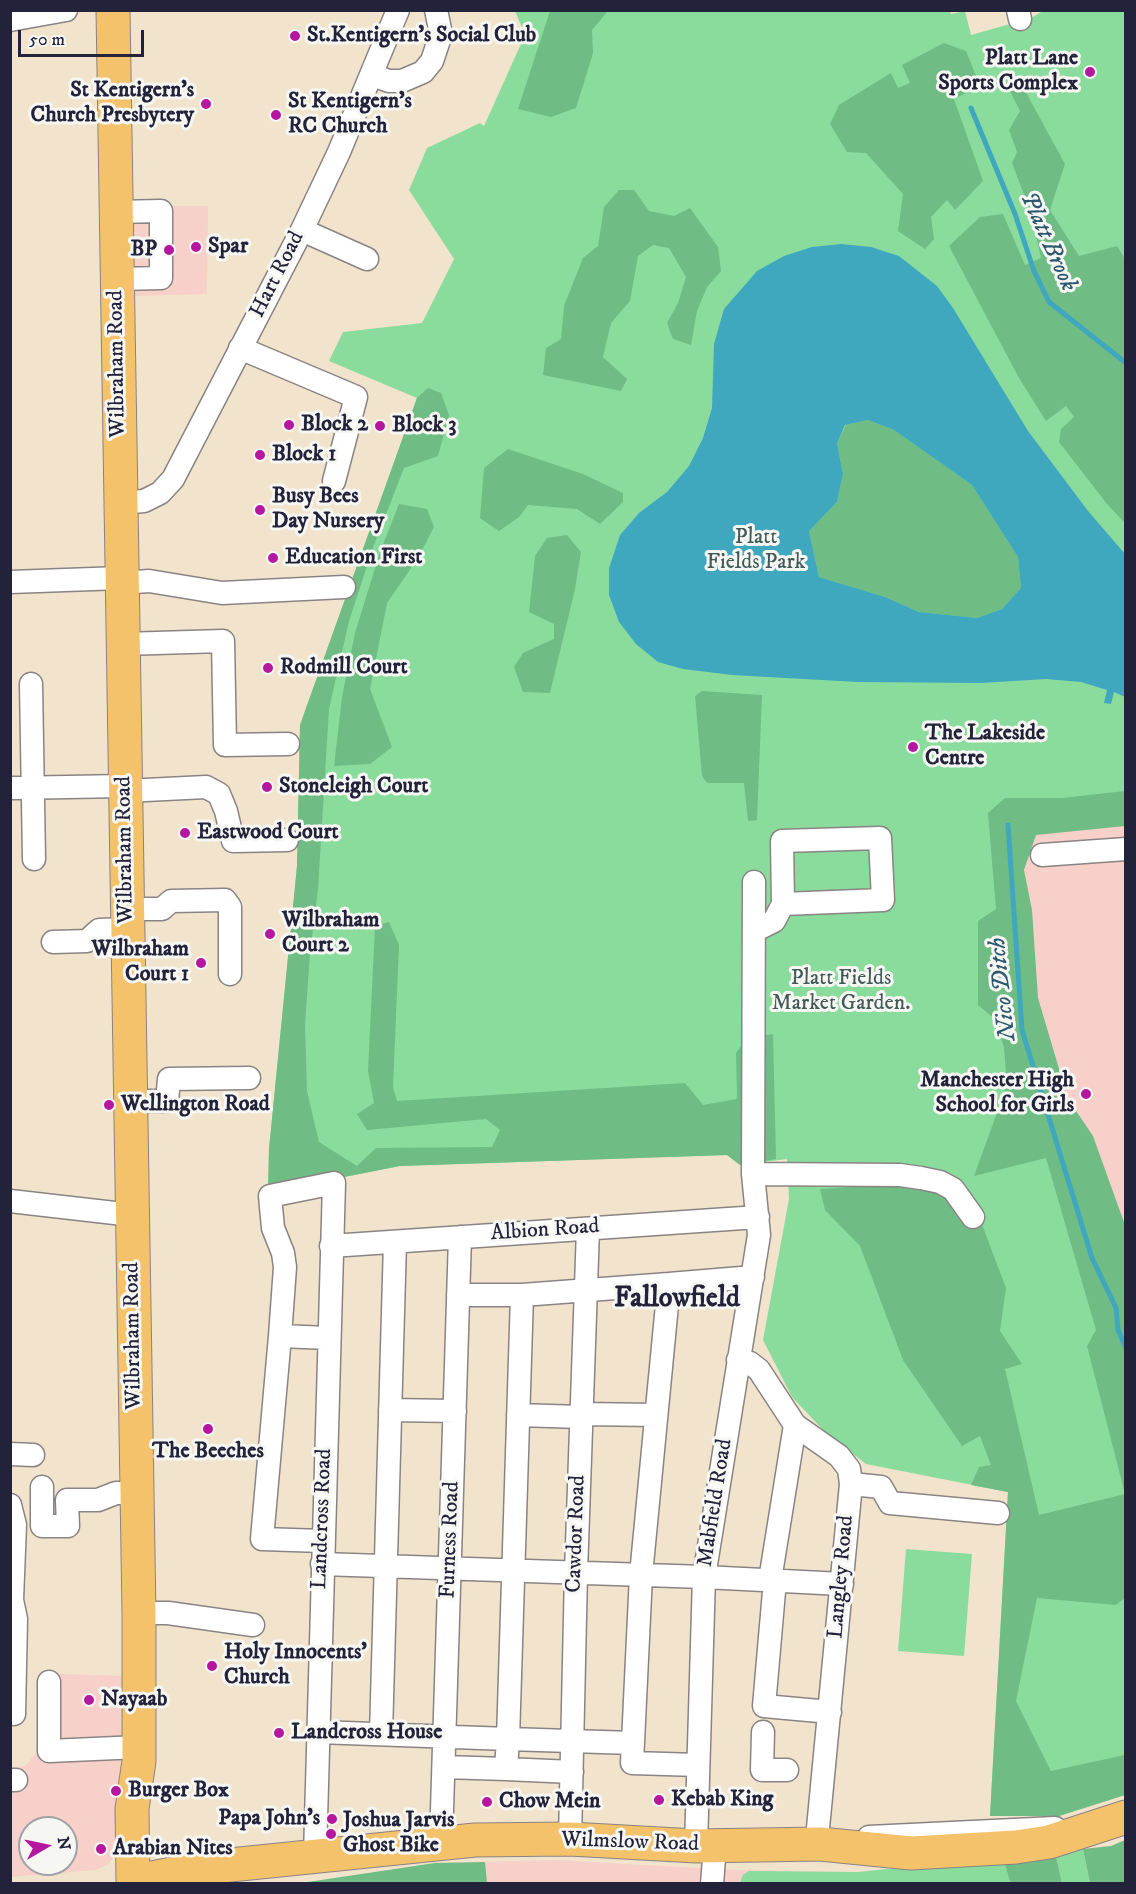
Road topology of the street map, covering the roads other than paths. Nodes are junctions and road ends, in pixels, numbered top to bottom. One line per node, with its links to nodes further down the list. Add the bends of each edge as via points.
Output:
1 (66, 10): 5 (street)
2 (113, 10): 7 (highway, Wilbraham Road)
3 (398, 10): 6 (street, Hart Road)
4 (436, 10): 6 (street, via 441,34 432,61 423,72 402,81)
5 (10, 20)
6 (372, 75): 8 (street, Hart Road)
7 (116, 212): 10 (highway, Wilbraham Road); 10 (street, via 161,211 161,278)
8 (302, 230): 9 (street); 11 (street, Hart Road)
9 (367, 259)
10 (117, 279): 13 (highway, Wilbraham Road)
11 (240, 348): 12 (street, via 356,397); 13 (street, Hart Road, via 173,479 160,493 144,501)
12 (334, 481)
13 (120, 504): 14 (highway, Wilbraham Road)
14 (121, 580): 15 (street); 16 (street, via 222,593); 17 (highway, Wilbraham Road)
15 (10, 582)
16 (344, 587)
17 (123, 644): 19 (street, via 223,641 225,745); 21 (highway, Wilbraham Road)
18 (31, 684): 20 (street)
19 (288, 744)
20 (22, 788): 21 (street); 25 (street)
21 (125, 788): 22 (street, via 206,787 219,794 233,841); 28 (highway, Wilbraham Road)
22 (286, 840)
23 (1125, 849): 24 (street)
24 (1042, 855)
25 (34, 859)
26 (754, 882): 29 (street, Mabfield Road)
27 (783, 904): 27 (street, via 782,841 880,838 883,900); 29 (street, via 774,921)
28 (127, 919): 30 (street, via 99,930 87,941); 31 (street, via 162,909 171,901 225,900 230,907); 33 (highway, Wilbraham Road)
29 (754, 931): 34 (street, Mabfield Road)
30 (52, 942)
31 (230, 974)
32 (249, 1078): 33 (street, via 169,1079 167,1101)
33 (130, 1101): 36 (highway, Wilbraham Road)
34 (754, 1168): 37 (street, Mabfield Road); 38 (street, via 900,1175 940,1182 953,1189)
35 (10, 1201): 36 (street)
36 (132, 1215): 61 (highway, Wilbraham Road)
37 (758, 1217): 39 (street, Albion Road); 43 (street, Mabfield Road)
38 (973, 1217)
39 (588, 1228): 40 (street, Albion Road); 45 (street, Cawdor Road)
40 (460, 1237): 41 (street, Albion Road); 46 (street, Furness Road)
41 (395, 1242): 42 (street, Albion Road); 51 (street)
42 (331, 1246): 48 (street, Landcross Road, via 334,1183 270,1196 273,1227 285,1267); 49 (street, Landcross Road)
43 (753, 1277): 44 (street); 50 (street, Mabfield Road)
44 (669, 1284): 45 (street); 55 (street)
45 (586, 1289): 47 (street); 54 (street, Cawdor Road)
46 (458, 1294): 47 (street); 52 (street, Furness Road)
47 (522, 1295): 53 (street)
48 (280, 1336): 49 (street); 64 (street, via 262,1539)
49 (329, 1338): 64 (street, Landcross Road)
50 (738, 1360): 56 (street, Langley Road, via 759,1370); 71 (street, Mabfield Road)
51 (390, 1410): 52 (street); 66 (street)
52 (454, 1411): 67 (street, Furness Road)
53 (518, 1415): 54 (street); 68 (street)
54 (581, 1415): 55 (street); 69 (street, Cawdor Road)
55 (656, 1415): 70 (street)
56 (795, 1425): 59 (street, Langley Road, via 839,1456 849,1469); 72 (street)
57 (10, 1454): 58 (street)
58 (33, 1455)
59 (851, 1484): 63 (street, via 880,1487 890,1503); 74 (street, Langley Road)
60 (42, 1487): 61 (street, via 42,1526 68,1526 68,1500 98,1500 116,1493)
61 (137, 1493): 75 (highway, Wilbraham Road)
62 (10, 1504): 73 (street, via 15,1525)
63 (998, 1513)
64 (323, 1541): 65 (street, Landcross Road)
65 (322, 1564): 66 (street); 80 (street, Landcross Road)
66 (386, 1566): 67 (street); 82 (street)
67 (450, 1568): 68 (street); 83 (street, Furness Road)
68 (513, 1570): 69 (street); 84 (street)
69 (576, 1573): 70 (street); 85 (street, Cawdor Road)
70 (641, 1575): 71 (street); 86 (street)
71 (704, 1577): 72 (street); 88 (street, Mabfield Road)
72 (772, 1580): 74 (street); 78 (street, via 764,1706)
73 (12, 1582): 79 (street, via 16,1619)
74 (842, 1584): 78 (street, Langley Road)
75 (139, 1613): 76 (street, via 168,1613); 87 (highway, Wilbraham Road)
76 (253, 1625)
77 (49, 1682): 87 (street, via 50,1751)
78 (830, 1712): 91 (street, Langley Road)
79 (14, 1714)
80 (318, 1732): 82 (street); 98 (street, Landcross Road)
81 (763, 1732): 91 (street, via 762,1770)
82 (381, 1734): 83 (street)
83 (445, 1736): 84 (street); 89 (street, Furness Road)
84 (508, 1739): 85 (street); 90 (street)
85 (572, 1741): 86 (street); 92 (street, Cawdor Road)
86 (633, 1743): 88 (street, via 632,1763)
87 (139, 1754): 99 (highway, Wilbraham Road, via 151,1812)
88 (698, 1765): 97 (street, Mabfield Road)
89 (444, 1767): 90 (street); 95 (street, Furness Road)
90 (507, 1769): 92 (street)
91 (805, 1770): 96 (street, Langley Road)
92 (572, 1772): 94 (street, Cawdor Road)
93 (1119, 1820): 96 (highway, Wilmslow Road, via 1049,1842 1016,1847 911,1853)
94 (570, 1839): 95 (highway, Wilmslow Road); 97 (highway, Wilmslow Road)
95 (441, 1842): 98 (highway, Wilmslow Road)
96 (820, 1844): 97 (highway, Wilmslow Road)
97 (705, 1846): 100 (street, Mabfield Road)
98 (315, 1855): 99 (highway, Wilmslow Road)
99 (144, 1879)
100 (712, 1884)

